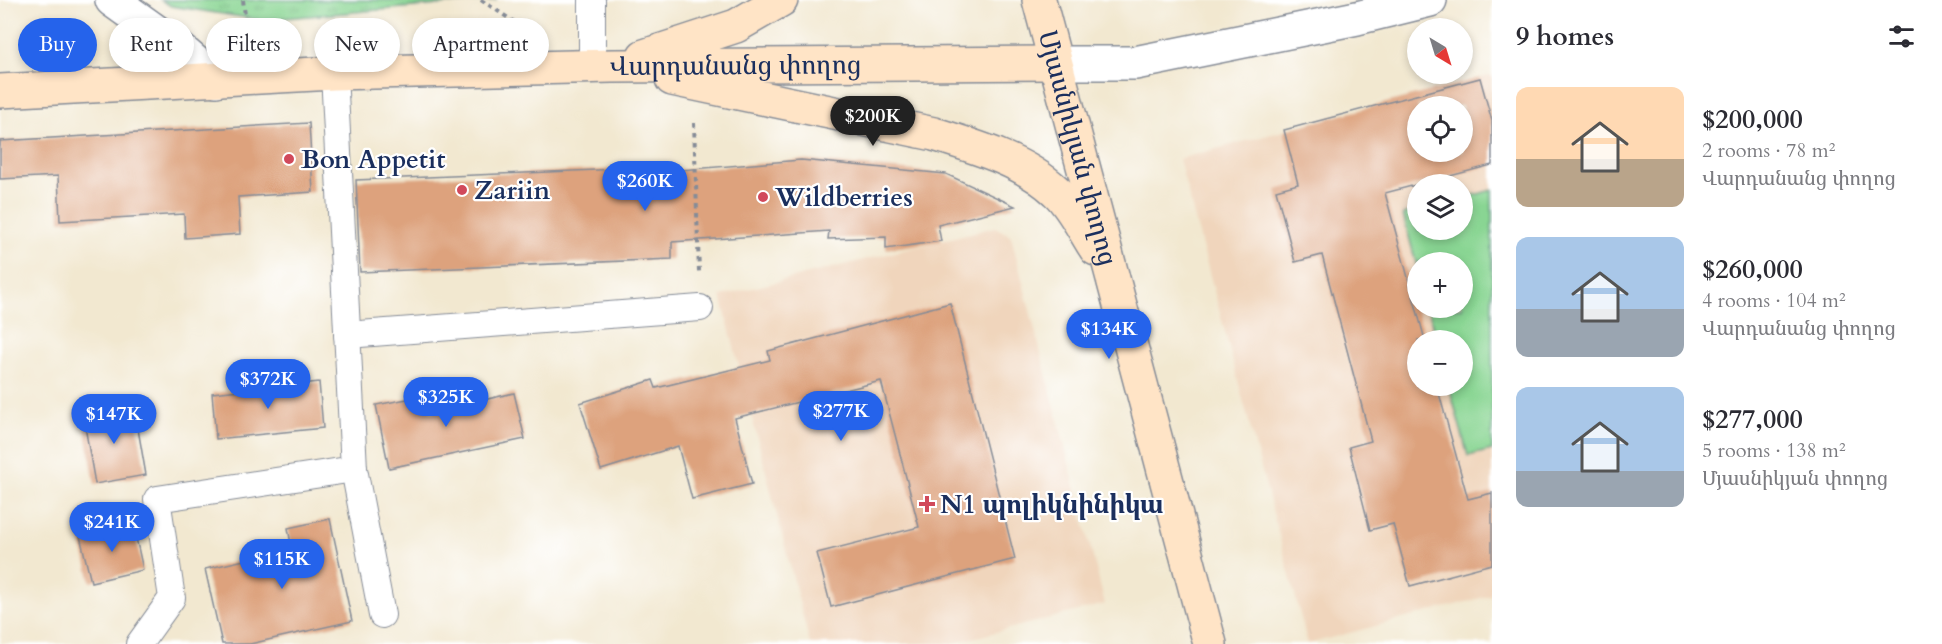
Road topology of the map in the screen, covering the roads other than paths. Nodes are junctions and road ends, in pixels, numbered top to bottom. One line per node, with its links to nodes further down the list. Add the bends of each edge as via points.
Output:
1 (112, 0): 9 (street)
2 (592, 0): 7 (lane)
3 (781, 0): 7 (street, via 736,26)
4 (1040, 0): 6 (street, Մյասնիկյան փողոց)
5 (1430, 0): 6 (street, Վարդանանց փողոց, via 1135,63)
6 (1055, 63): 7 (street, Վարդանանց փողոց); 11 (street, Մյասնիկյան փողոց)
7 (602, 66): 8 (street, Վարդանանց փողոց); 11 (street, via 934,134 970,145 1030,171 1058,192)
8 (334, 73): 9 (street, Վարդանանց փողոց); 13 (lane)
9 (216, 80): 10 (street, Վարդանանց փողոց)
10 (0, 91)
11 (1112, 272): 17 (street, Մյասնիկյան փողոց)
12 (700, 308): 13 (lane)
13 (348, 335): 14 (lane)
14 (354, 469): 15 (lane); 16 (lane, via 157,499 172,598)
15 (382, 615)
16 (138, 644)
17 (1210, 644)

